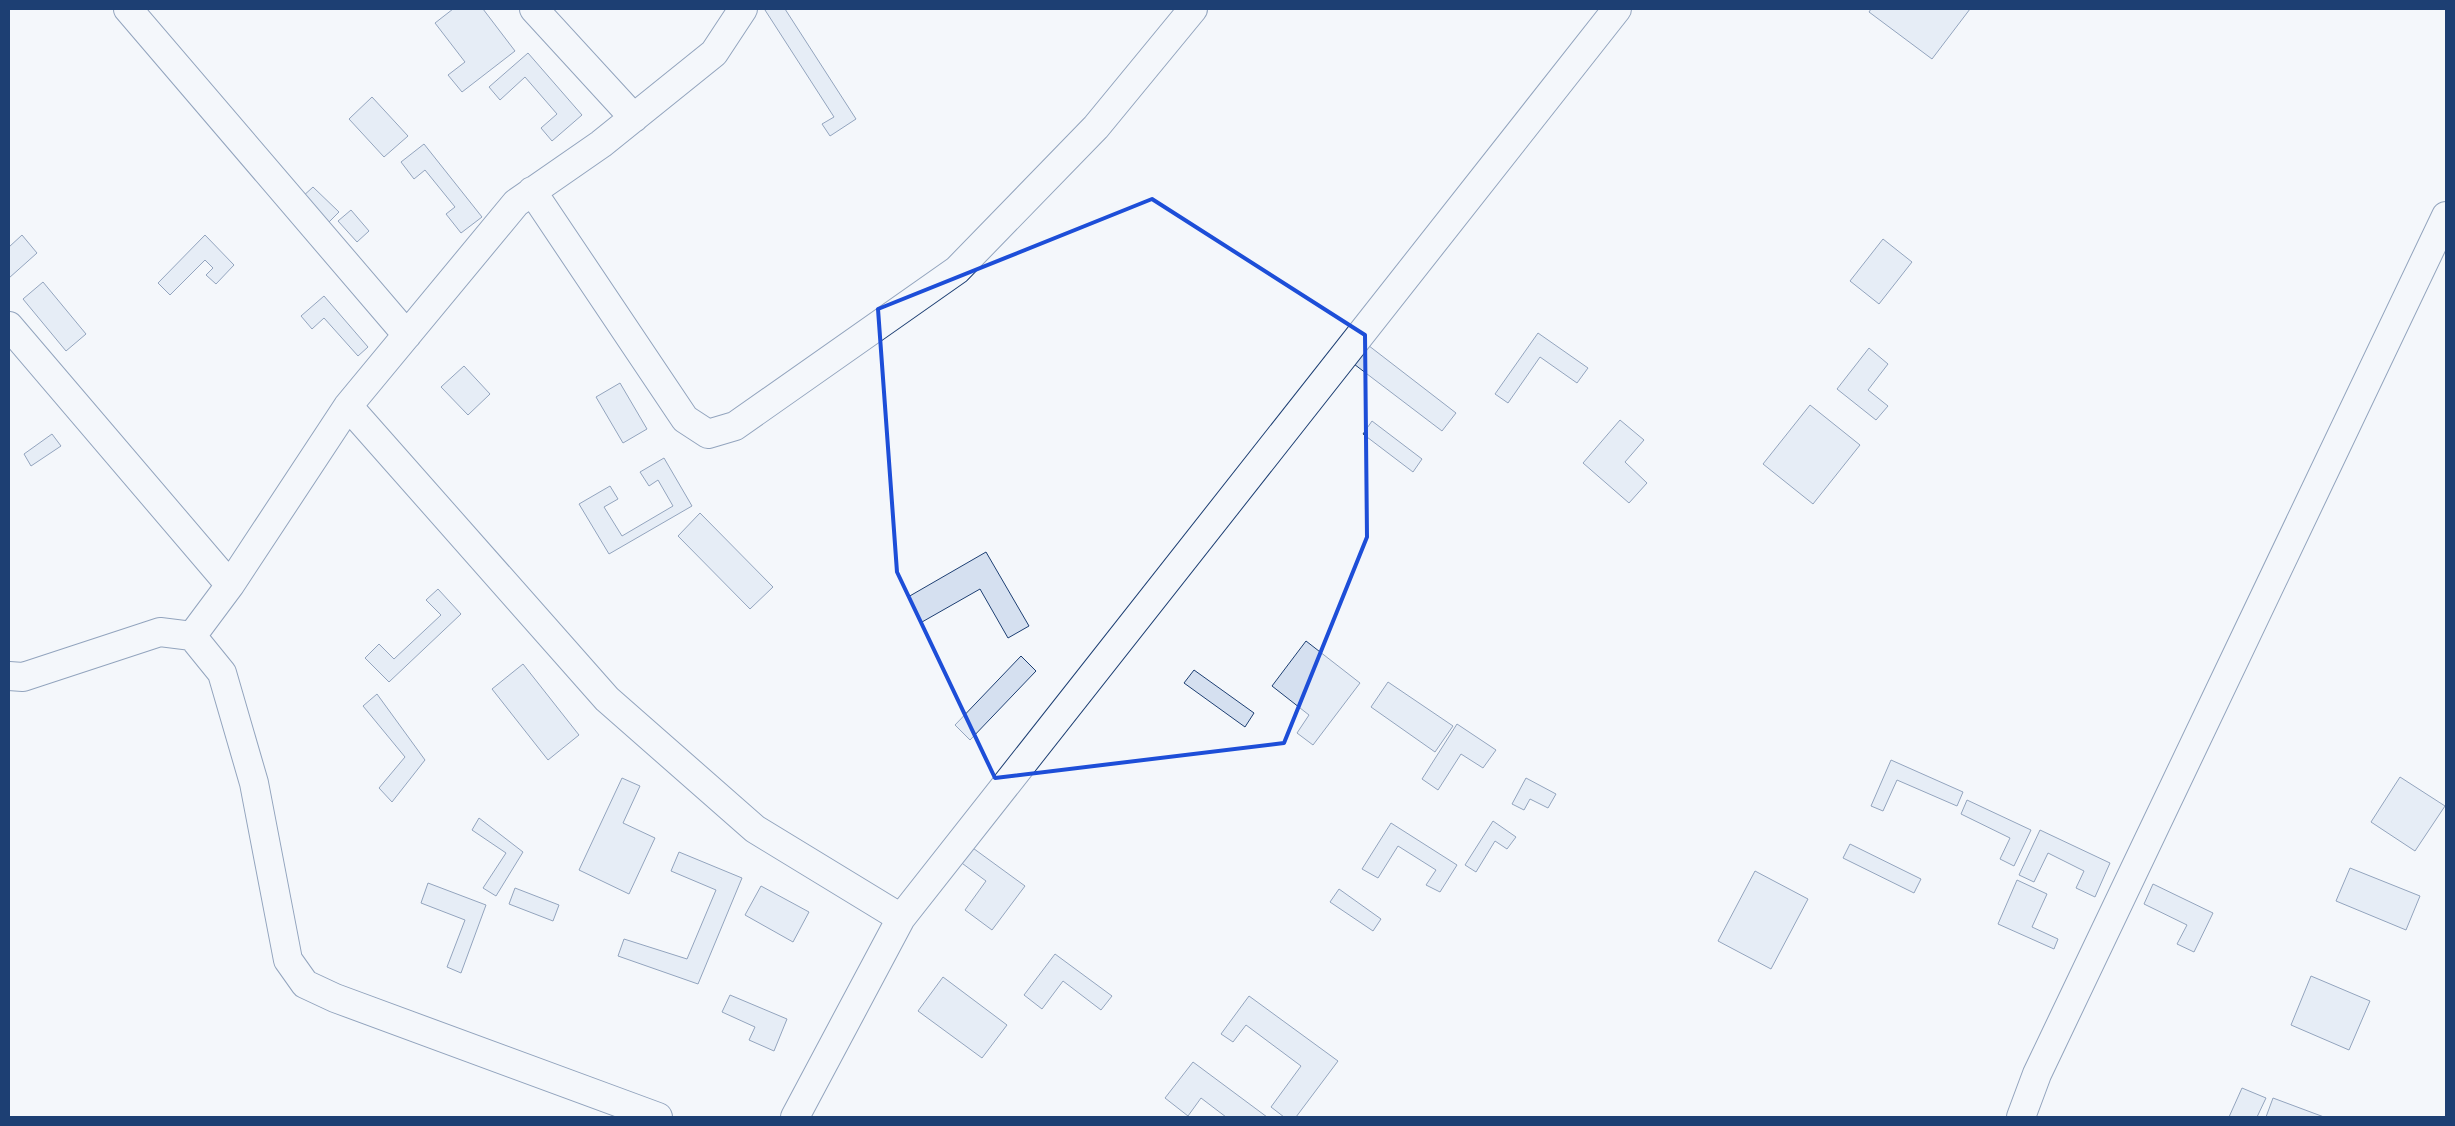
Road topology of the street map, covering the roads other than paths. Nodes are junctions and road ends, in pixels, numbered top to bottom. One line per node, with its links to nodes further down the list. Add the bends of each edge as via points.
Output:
1 (128, 9): 10 (street)
2 (534, 9): 6 (street)
3 (743, 9): 6 (street, via 714,53)
4 (1193, 9): 7 (street, via 1096,127 957,270 735,426 708,434 685,419)
5 (1617, 9): 15 (street)
6 (634, 118): 7 (street)
7 (532, 191): 10 (street, via 516,202)
8 (2446, 216): 18 (street, via 2037,1074)
9 (9, 326): 12 (street)
10 (407, 335): 11 (street)
11 (348, 406): 12 (street); 15 (street, via 607,700 755,829)
12 (230, 585): 13 (street)
13 (192, 636): 14 (street, via 160,632 23,677); 16 (street, via 222,673 254,783 288,960 305,984 344,1002)
14 (9, 676)
15 (901, 918): 17 (street)
16 (658, 1117)
17 (795, 1117)
18 (2021, 1117)

